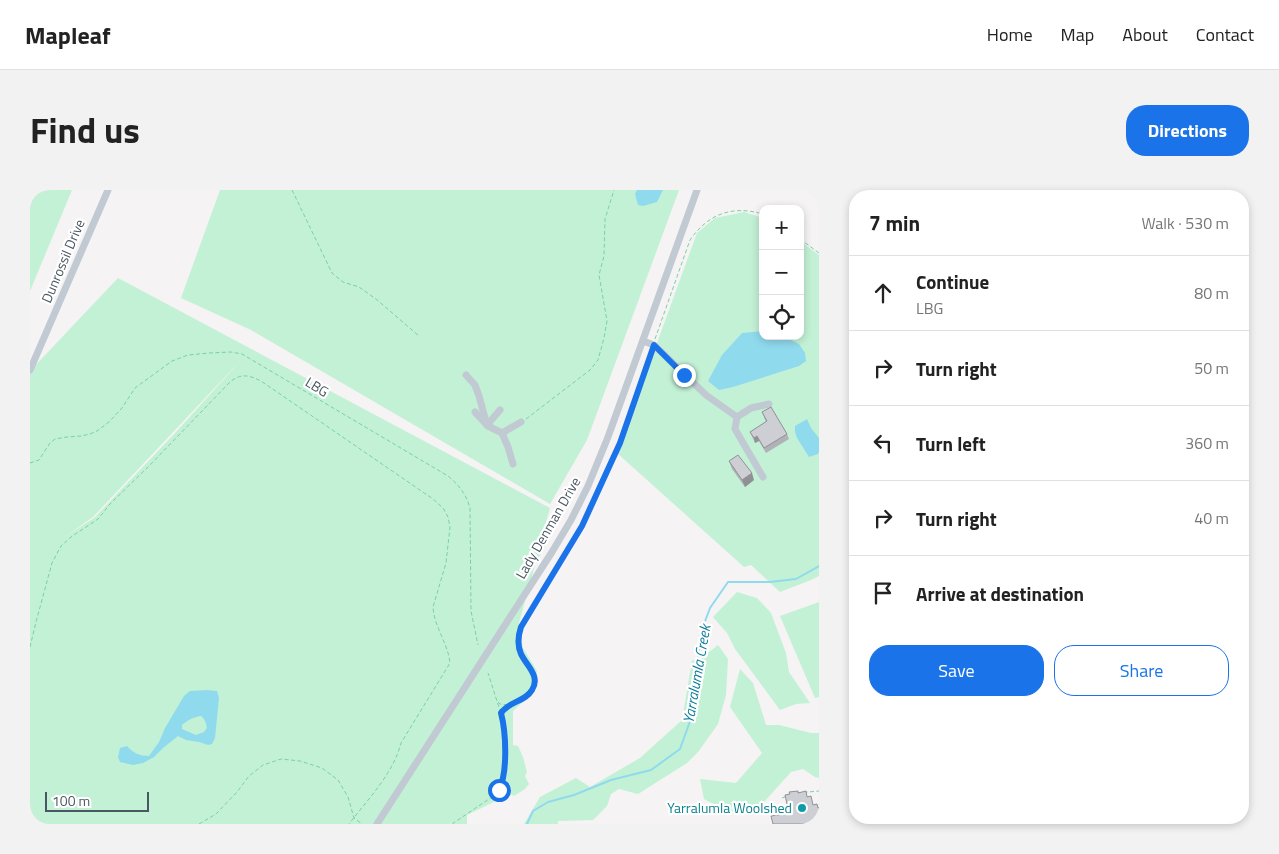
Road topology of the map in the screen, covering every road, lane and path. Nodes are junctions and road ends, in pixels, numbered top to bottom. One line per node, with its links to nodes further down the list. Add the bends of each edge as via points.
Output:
1 (108, 190): 11 (street, Dunrossil Drive)
2 (292, 190): 8 (path, via 332,273 376,299)
3 (614, 190): 17 (path, via 605,219 604,256 599,275 607,321 598,360 590,370)
4 (697, 190): 9 (street, Lady Denman Drive)
5 (759, 213): 10 (path, via 726,212 712,218 696,232 690,240)
6 (804, 242): 7 (path)
7 (819, 253)
8 (419, 336)
9 (642, 340): 10 (street); 35 (street, Lady Denman Drive, via 588,486 571,520)
10 (654, 345): 16 (street, via 706,396); 27 (path, via 620,443 582,526 521,627 519,648 534,674 535,682 528,695)
11 (30, 370)
12 (466, 376): 18 (street, via 475,385)
13 (769, 404): 16 (street, via 751,408)
14 (500, 410): 18 (street)
15 (475, 412): 18 (street)
16 (738, 417): 22 (street, via 735,429)
17 (519, 421): 19 (street)
18 (487, 425): 19 (street)
19 (502, 433): 21 (street)
20 (30, 463): 23 (path, LBG, via 38,460 55,439 90,434 103,427 116,416 135,388 172,361 188,355 242,354 458,484 470,508 471,611)
21 (513, 464)
22 (763, 477)
23 (478, 645)
24 (30, 647): 31 (path, via 48,575 61,546 98,519 230,382 242,375 261,381 433,499 448,517 446,563 433,607 450,654 450,663 401,743 399,753 383,780)
25 (488, 673): 26 (path)
26 (497, 702): 27 (path); 28 (path)
27 (508, 705): 28 (path)
28 (501, 713): 36 (path, via 505,737 501,785 492,797)
29 (819, 791): 30 (path, via 803,791)
30 (782, 798)
31 (354, 818): 32 (path, via 348,797 338,780 322,768 281,759 263,765 248,776 216,814); 33 (path); 34 (path)
32 (199, 824)
33 (349, 824)
34 (362, 824)
35 (376, 824)
36 (452, 824)

